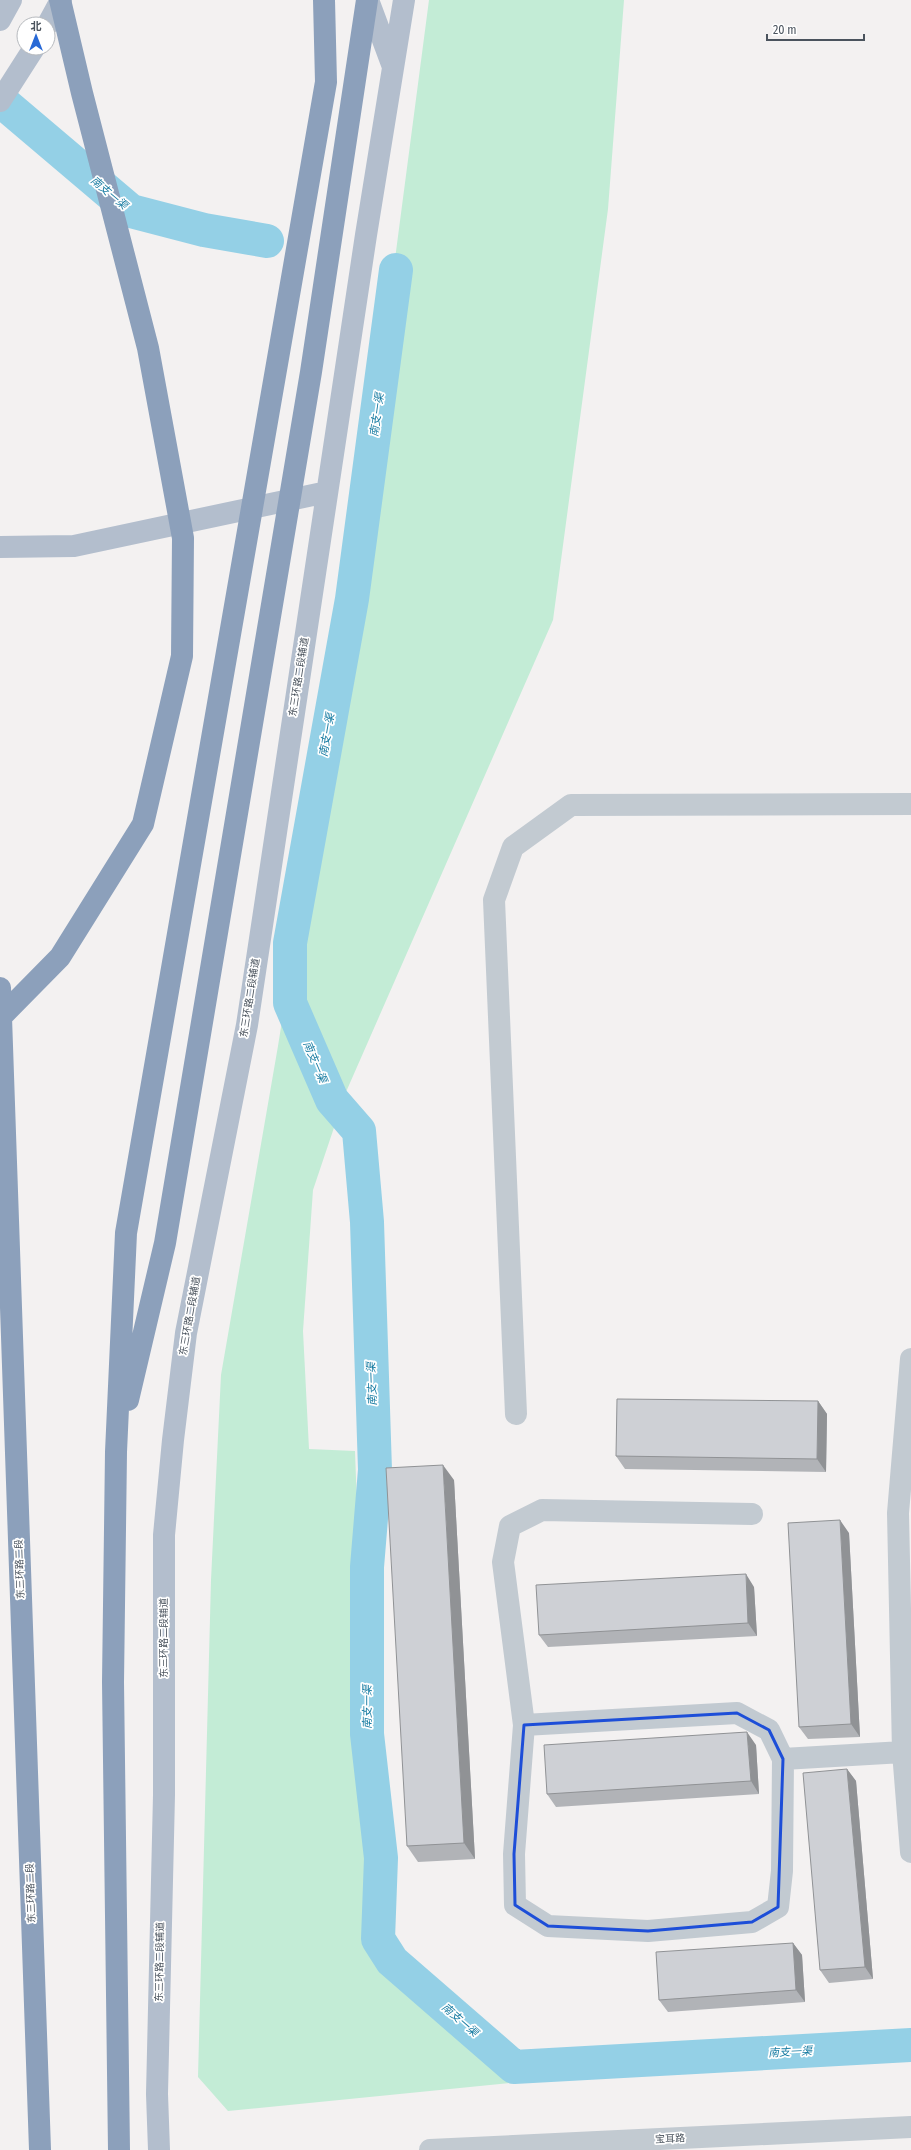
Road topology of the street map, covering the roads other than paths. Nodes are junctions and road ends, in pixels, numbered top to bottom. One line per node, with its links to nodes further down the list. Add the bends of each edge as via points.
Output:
1 (11, 0): 7 (main road)
2 (61, 0): 6 (main road); 15 (highway, via 82,93 148,348 183,538 182,656 143,824 60,957)
3 (324, 0): 18 (highway, via 326,82 126,1233)
4 (368, 0): 9 (main road); 18 (highway, via 311,372 165,1243)
5 (404, 0): 9 (main road, 东三环路二段辅道)
6 (52, 16)
7 (0, 20)
8 (29, 56): 10 (main road)
9 (394, 68): 11 (main road, 东三环路二段辅道)
10 (0, 101)
11 (327, 492): 12 (main road, via 74,546); 27 (main road, 东三环路二段辅道, via 247,1025 186,1333 172,1448 164,1535 164,1795 157,2094)
12 (0, 547)
13 (911, 804): 17 (street, via 570,805 513,848 494,900)
14 (0, 988): 25 (highway, 东三环路二段)
15 (0, 1018)
16 (911, 1359): 21 (street, via 898,1513)
17 (516, 1414)
18 (116, 1452): 26 (highway, via 113,1682)
19 (752, 1514): 20 (street, via 542,1510 510,1526 503,1562)
20 (524, 1725): 22 (street, via 737,1713 769,1730); 22 (street, via 514,1854 516,1905 548,1926 648,1931 752,1922 778,1907 782,1871)
21 (903, 1752): 22 (street); 23 (street)
22 (783, 1759)
23 (911, 1852)
24 (911, 2128): 28 (street, 宝耳路)
25 (40, 2150)
26 (119, 2150)
27 (159, 2150)
28 (430, 2150)

